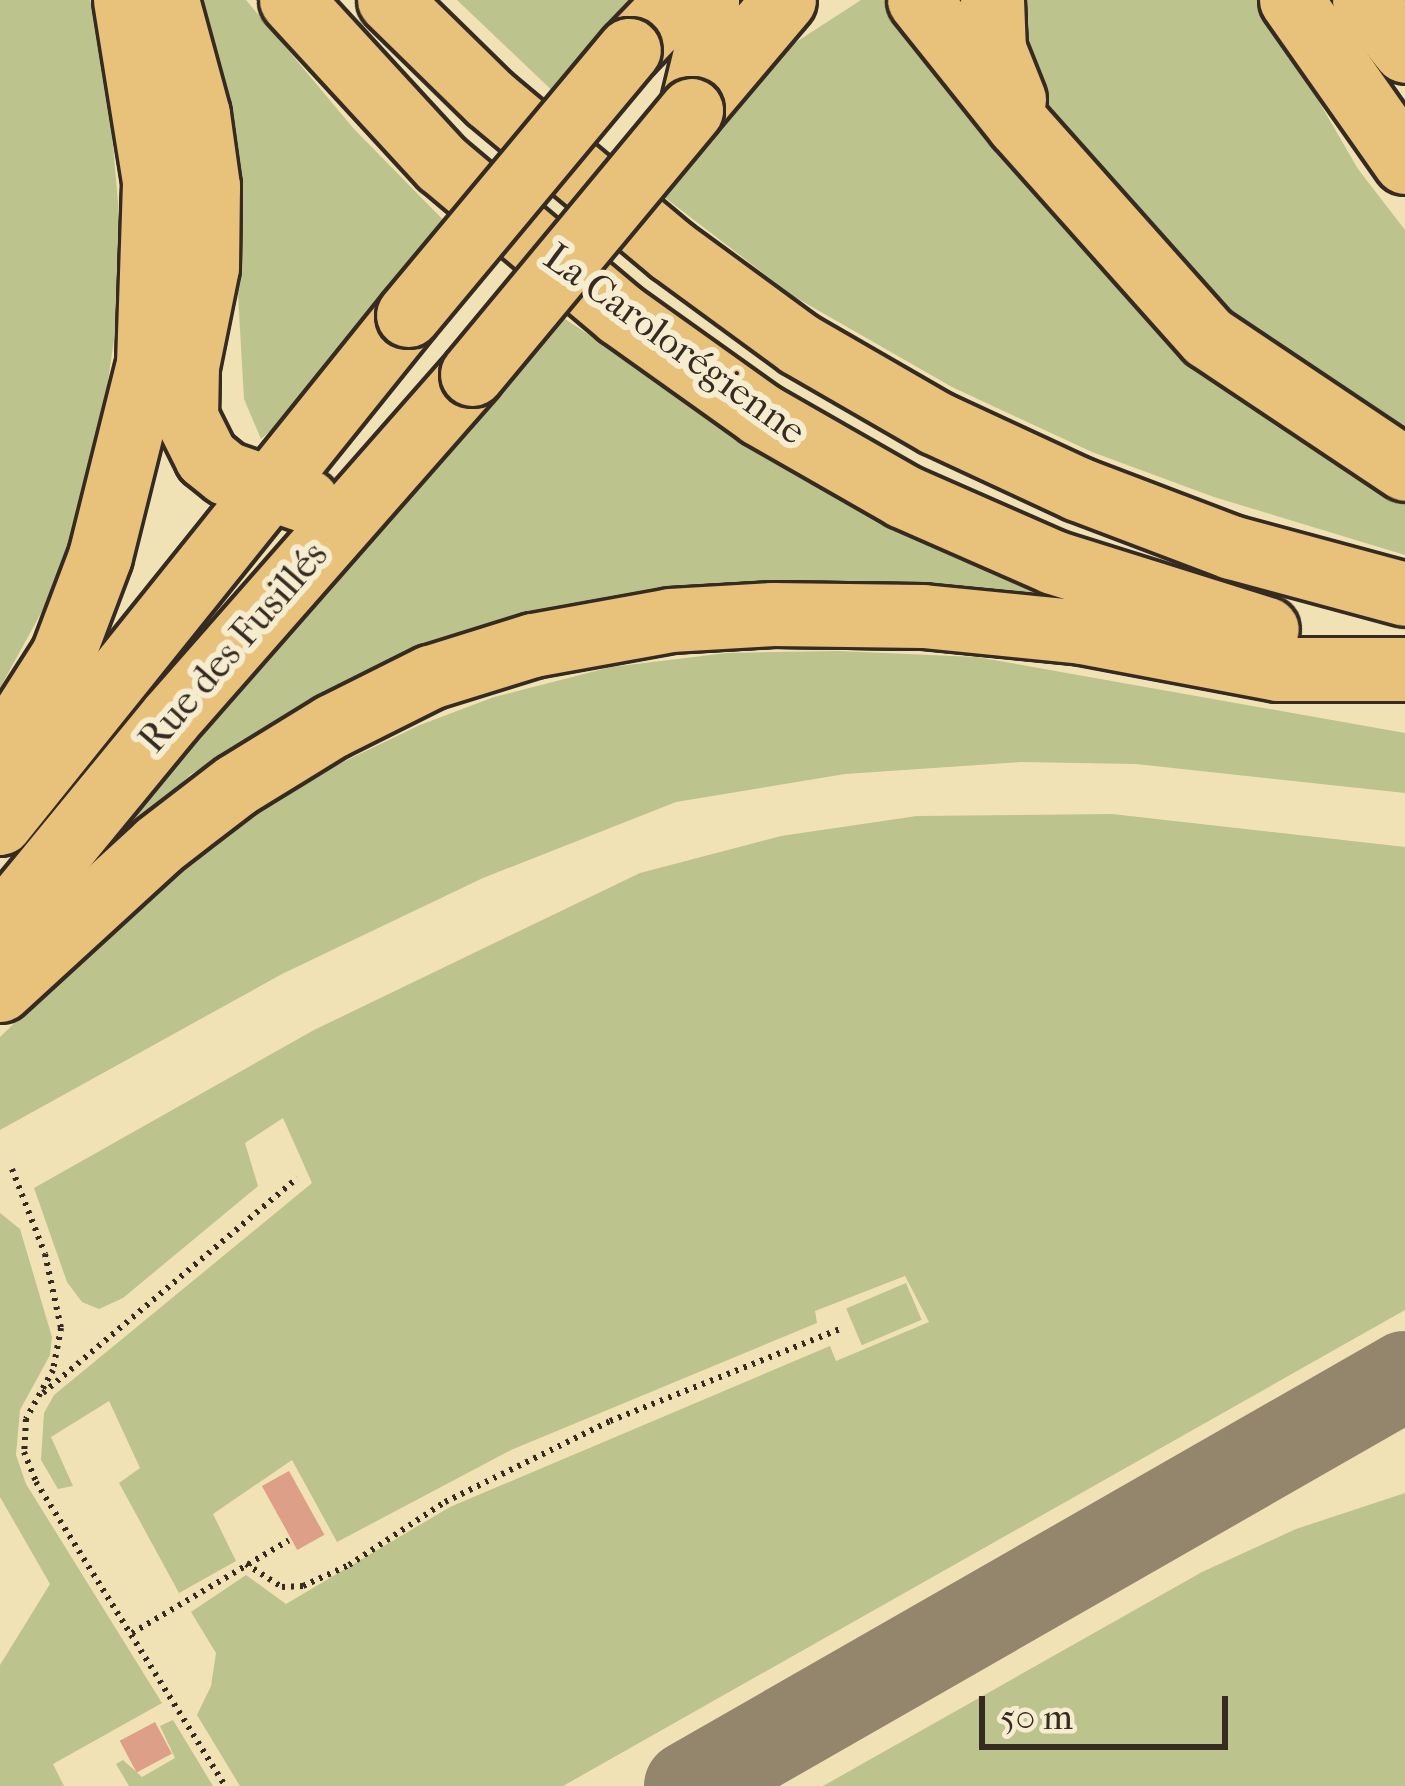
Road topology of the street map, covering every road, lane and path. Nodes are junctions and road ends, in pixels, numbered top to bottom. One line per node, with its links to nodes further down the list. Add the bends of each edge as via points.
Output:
1 (125, 0): 21 (highway, via 154,181 148,364 78,615 63,654)
2 (167, 0): 17 (highway, via 208,186 207,267 187,366 186,417 206,457)
3 (291, 0): 20 (highway, La Carolorégienne, via 442,164 620,314 760,414 903,496 1053,562 1217,617)
4 (389, 0): 19 (highway, La Carolorégienne, via 507,113 799,344 936,423 1078,490 1231,547)
5 (677, 0): 17 (highway, Rue des Fusillés, bridge)
6 (707, 0): 13 (highway, via 707,44)
7 (784, 0): 13 (highway, Rue des Fusillés)
8 (919, 0): 14 (highway)
9 (992, 0): 14 (highway, via 994,49)
10 (1291, 0): 15 (highway)
11 (1364, 0): 12 (highway)
12 (1405, 50)
13 (691, 110): 18 (highway, Rue des Fusillés, bridge)
14 (1018, 124): 16 (highway, via 1208,337)
15 (1405, 162)
16 (1405, 469)
17 (269, 492): 18 (highway, via 318,504); 22 (highway, Rue des Fusillés)
18 (363, 499): 23 (highway, Rue des Fusillés)
19 (1405, 594)
20 (1405, 666): 24 (highway, via 1277,669 1082,632 923,616 670,620 533,645 430,677 236,785)
21 (0, 753)
22 (0, 823)
23 (0, 925)
24 (0, 990)
25 (12, 1169): 28 (path, via 61,1328)
26 (297, 1178): 28 (path)
27 (842, 1328): 30 (path, via 610,1420 445,1502 303,1586 281,1587)
28 (40, 1396): 31 (path, via 26,1419 25,1452 36,1482)
29 (289, 1540): 30 (path)
30 (246, 1564): 31 (path)
31 (132, 1633): 32 (path)
32 (224, 1786)

